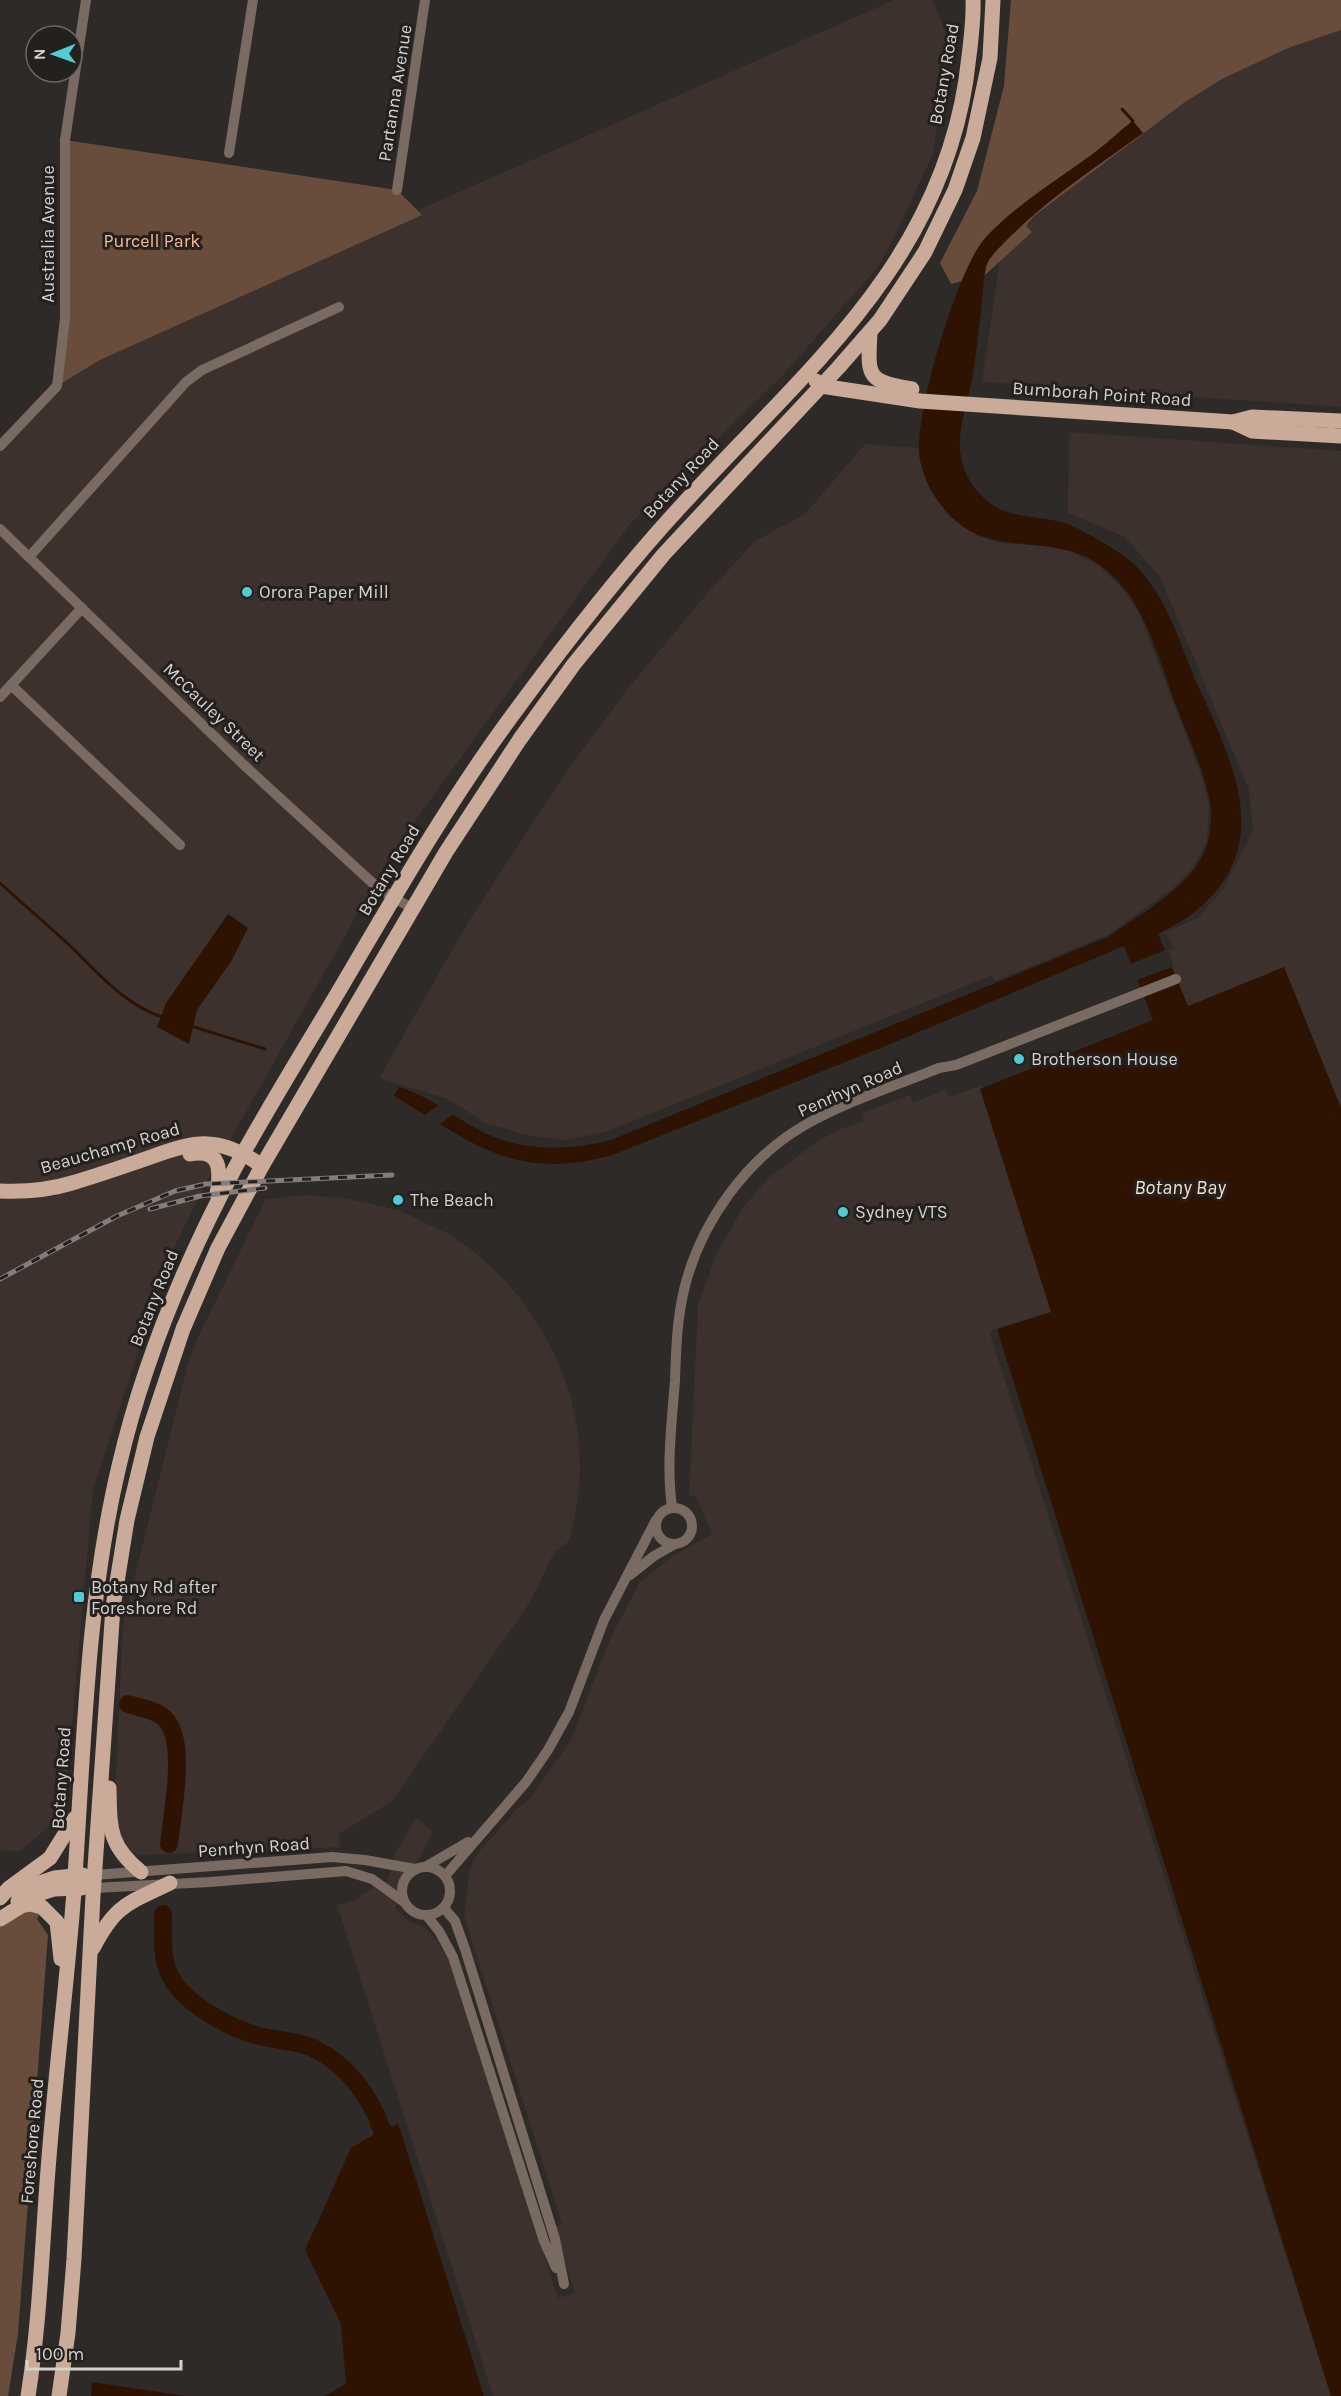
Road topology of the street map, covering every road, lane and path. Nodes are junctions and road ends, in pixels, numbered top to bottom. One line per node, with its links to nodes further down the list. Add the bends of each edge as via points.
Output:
1 (86, 0): 18 (street, Australia Avenue, via 64,140 64,318 57,386)
2 (253, 0): 8 (street)
3 (426, 0): 9 (street, Partanna Avenue)
4 (963, 0): 7 (main road)
5 (973, 0): 7 (main road, Botany Road)
6 (993, 0): 11 (main road, Botany Road, via 990,58 973,138 956,190 925,252)
7 (971, 42): 12 (main road, Botany Road, via 952,142 920,220 881,286)
8 (229, 153)
9 (397, 190)
10 (339, 307): 20 (street, via 202,370 186,382)
11 (870, 332): 13 (main road, Botany Road); 14 (main road, Bumborah Point Road, via 868,360 872,374 886,384)
12 (807, 372): 13 (main road); 25 (main road, Botany Road, via 679,508 576,631 508,721)
13 (821, 386): 14 (main road, Bumborah Point Road); 26 (main road, Botany Road, via 664,554 574,664 478,801)
14 (922, 396): 16 (main road, Bumborah Point Road, via 969,405)
15 (1341, 421): 16 (main road, Bumborah Point Road, via 1252,417)
16 (1233, 422): 17 (main road, Bumborah Point Road, via 1252,431)
17 (1341, 436)
18 (0, 446)
19 (0, 529): 20 (street, McCauley Street)
20 (29, 557): 21 (street, McCauley Street)
21 (82, 608): 22 (street); 25 (street, McCauley Street, via 244,765 367,879)
22 (11, 685): 23 (street); 24 (street)
23 (0, 697)
24 (180, 845)
25 (394, 898): 26 (street, McCauley Street); 29 (main road, Botany Road)
26 (413, 909): 29 (main road, Botany Road)
27 (1176, 979): 32 (street, Penrhyn Road, via 829,1113 775,1146 735,1186 702,1238 684,1289 669,1462)
28 (152, 1156): 29 (main road, Beauchamp Road, via 200,1143 229,1147); 30 (main road, Beauchamp Road, via 71,1184); 31 (main road, via 167,1158 198,1152 211,1155 218,1164 220,1179)
29 (253, 1160): 31 (main road, Botany Road); 36 (main road, Botany Road, via 240,1205 193,1304 147,1437 119,1563)
30 (0, 1191)
31 (215, 1209): 37 (main road, Botany Road, via 184,1272 155,1346 120,1461 94,1609)
32 (672, 1507): 33 (street); 34 (street, via 686,1512 692,1524 688,1538)
33 (656, 1520): 34 (street, via 659,1538); 35 (street)
34 (675, 1544): 35 (street)
35 (627, 1577): 38 (street, via 604,1620 569,1712 548,1750 526,1782)
36 (105, 1722): 40 (main road, via 114,1843); 42 (main road, Botany Road)
37 (78, 1813): 43 (main road, Botany Road); 45 (main road, via 50,1858)
38 (476, 1837): 39 (street); 41 (street)
39 (420, 1868): 40 (street, Penrhyn Road, via 332,1857); 41 (street, via 436,1869); 46 (street, via 403,1883)
40 (141, 1872): 42 (street, Penrhyn Road)
41 (445, 1876): 47 (street, via 451,1890)
42 (94, 1881): 43 (main road); 44 (street, Penrhyn Road); 51 (main road)
43 (74, 1882): 45 (main road, via 42,1881); 48 (main road, via 20,1901); 52 (main road, Foreshore Road)
44 (170, 1883): 46 (street, Penrhyn Road, via 346,1871 372,1879); 51 (main road, via 114,1914)
45 (0, 1898)
46 (404, 1902): 49 (street, via 409,1910)
47 (444, 1908): 49 (street); 49 (street, via 455,1921 465,1949 555,2239 564,2284 544,2241 453,1957)
48 (0, 1913)
49 (427, 1916)
50 (0, 1919): 52 (main road, via 11,1910 30,1904 53,1916)
51 (90, 1953): 54 (main road, via 74,2259)
52 (65, 1992): 53 (main road, Foreshore Road, via 48,2168 38,2335)
53 (28, 2396)
54 (59, 2396)

